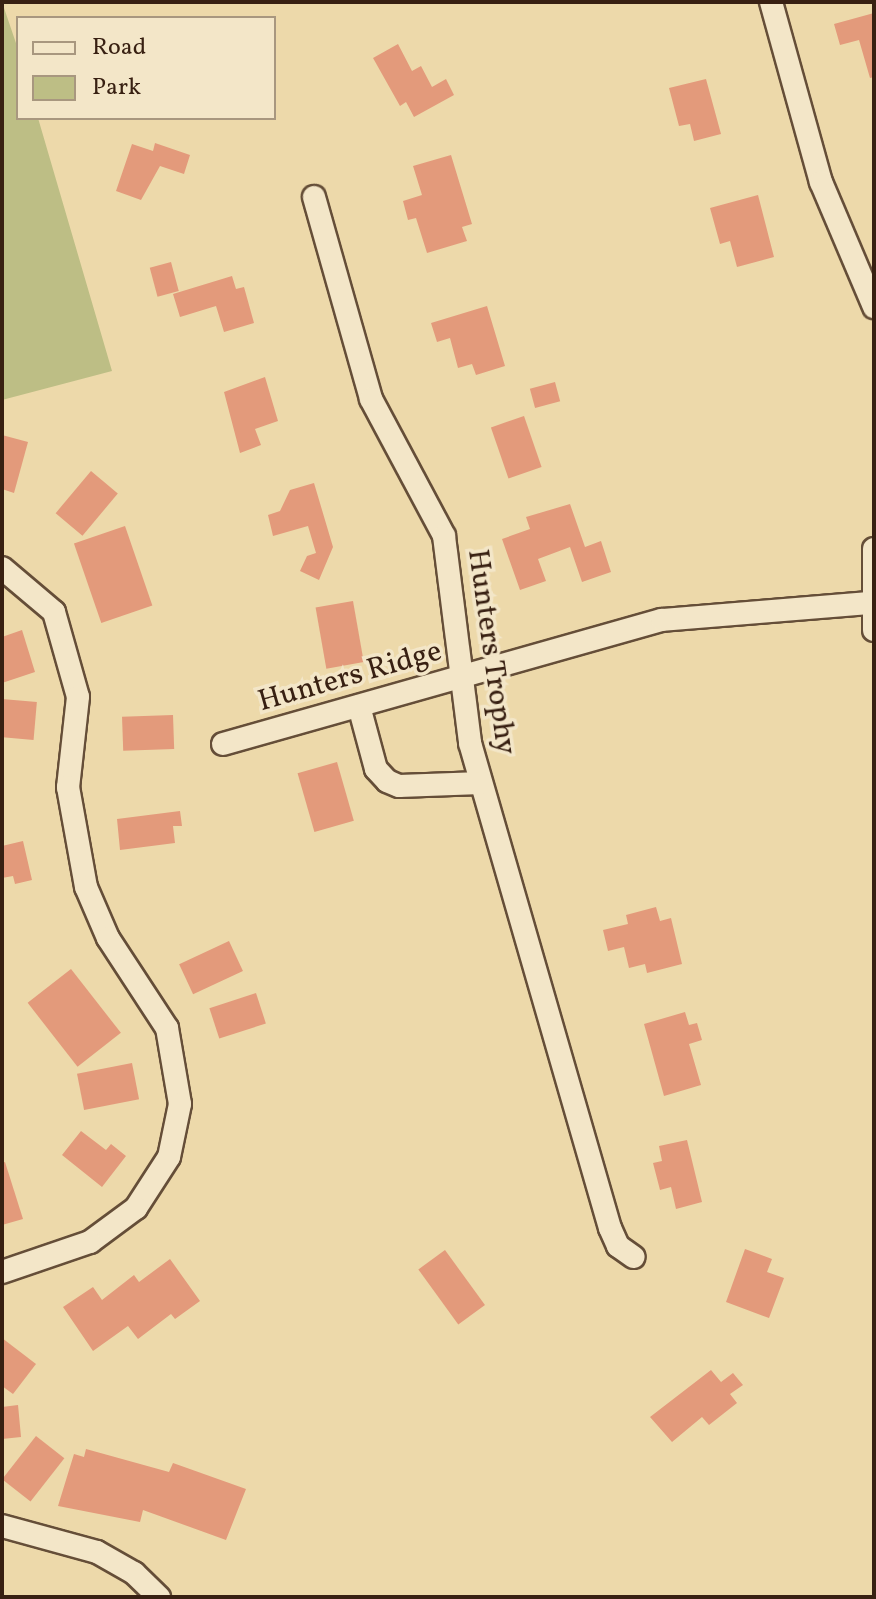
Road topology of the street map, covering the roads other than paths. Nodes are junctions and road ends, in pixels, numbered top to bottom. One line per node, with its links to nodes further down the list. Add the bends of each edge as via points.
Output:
1 (771, 2): 3 (street, via 821,182)
2 (314, 197): 8 (street, Hunters Trophy, via 371,399 444,536)
3 (874, 307)
4 (874, 549): 6 (street)
5 (2, 568): 13 (street, via 54,612 78,697 68,787 86,887 108,938 167,1028 180,1104 169,1157 136,1208 90,1242)
6 (870, 603): 7 (street); 8 (street, Hunters Ridge, via 662,620)
7 (874, 630)
8 (461, 677): 9 (street, Hunters Ridge); 11 (street, Hunters Trophy)
9 (359, 706): 10 (street, Hunters Ridge); 11 (street, via 376,769 387,781 399,786)
10 (223, 744)
11 (481, 783): 12 (street, Hunters Trophy, via 610,1228 618,1246)
12 (634, 1257)
13 (2, 1272)
14 (2, 1526): 15 (street, via 97,1552 134,1573)
15 (159, 1597)

